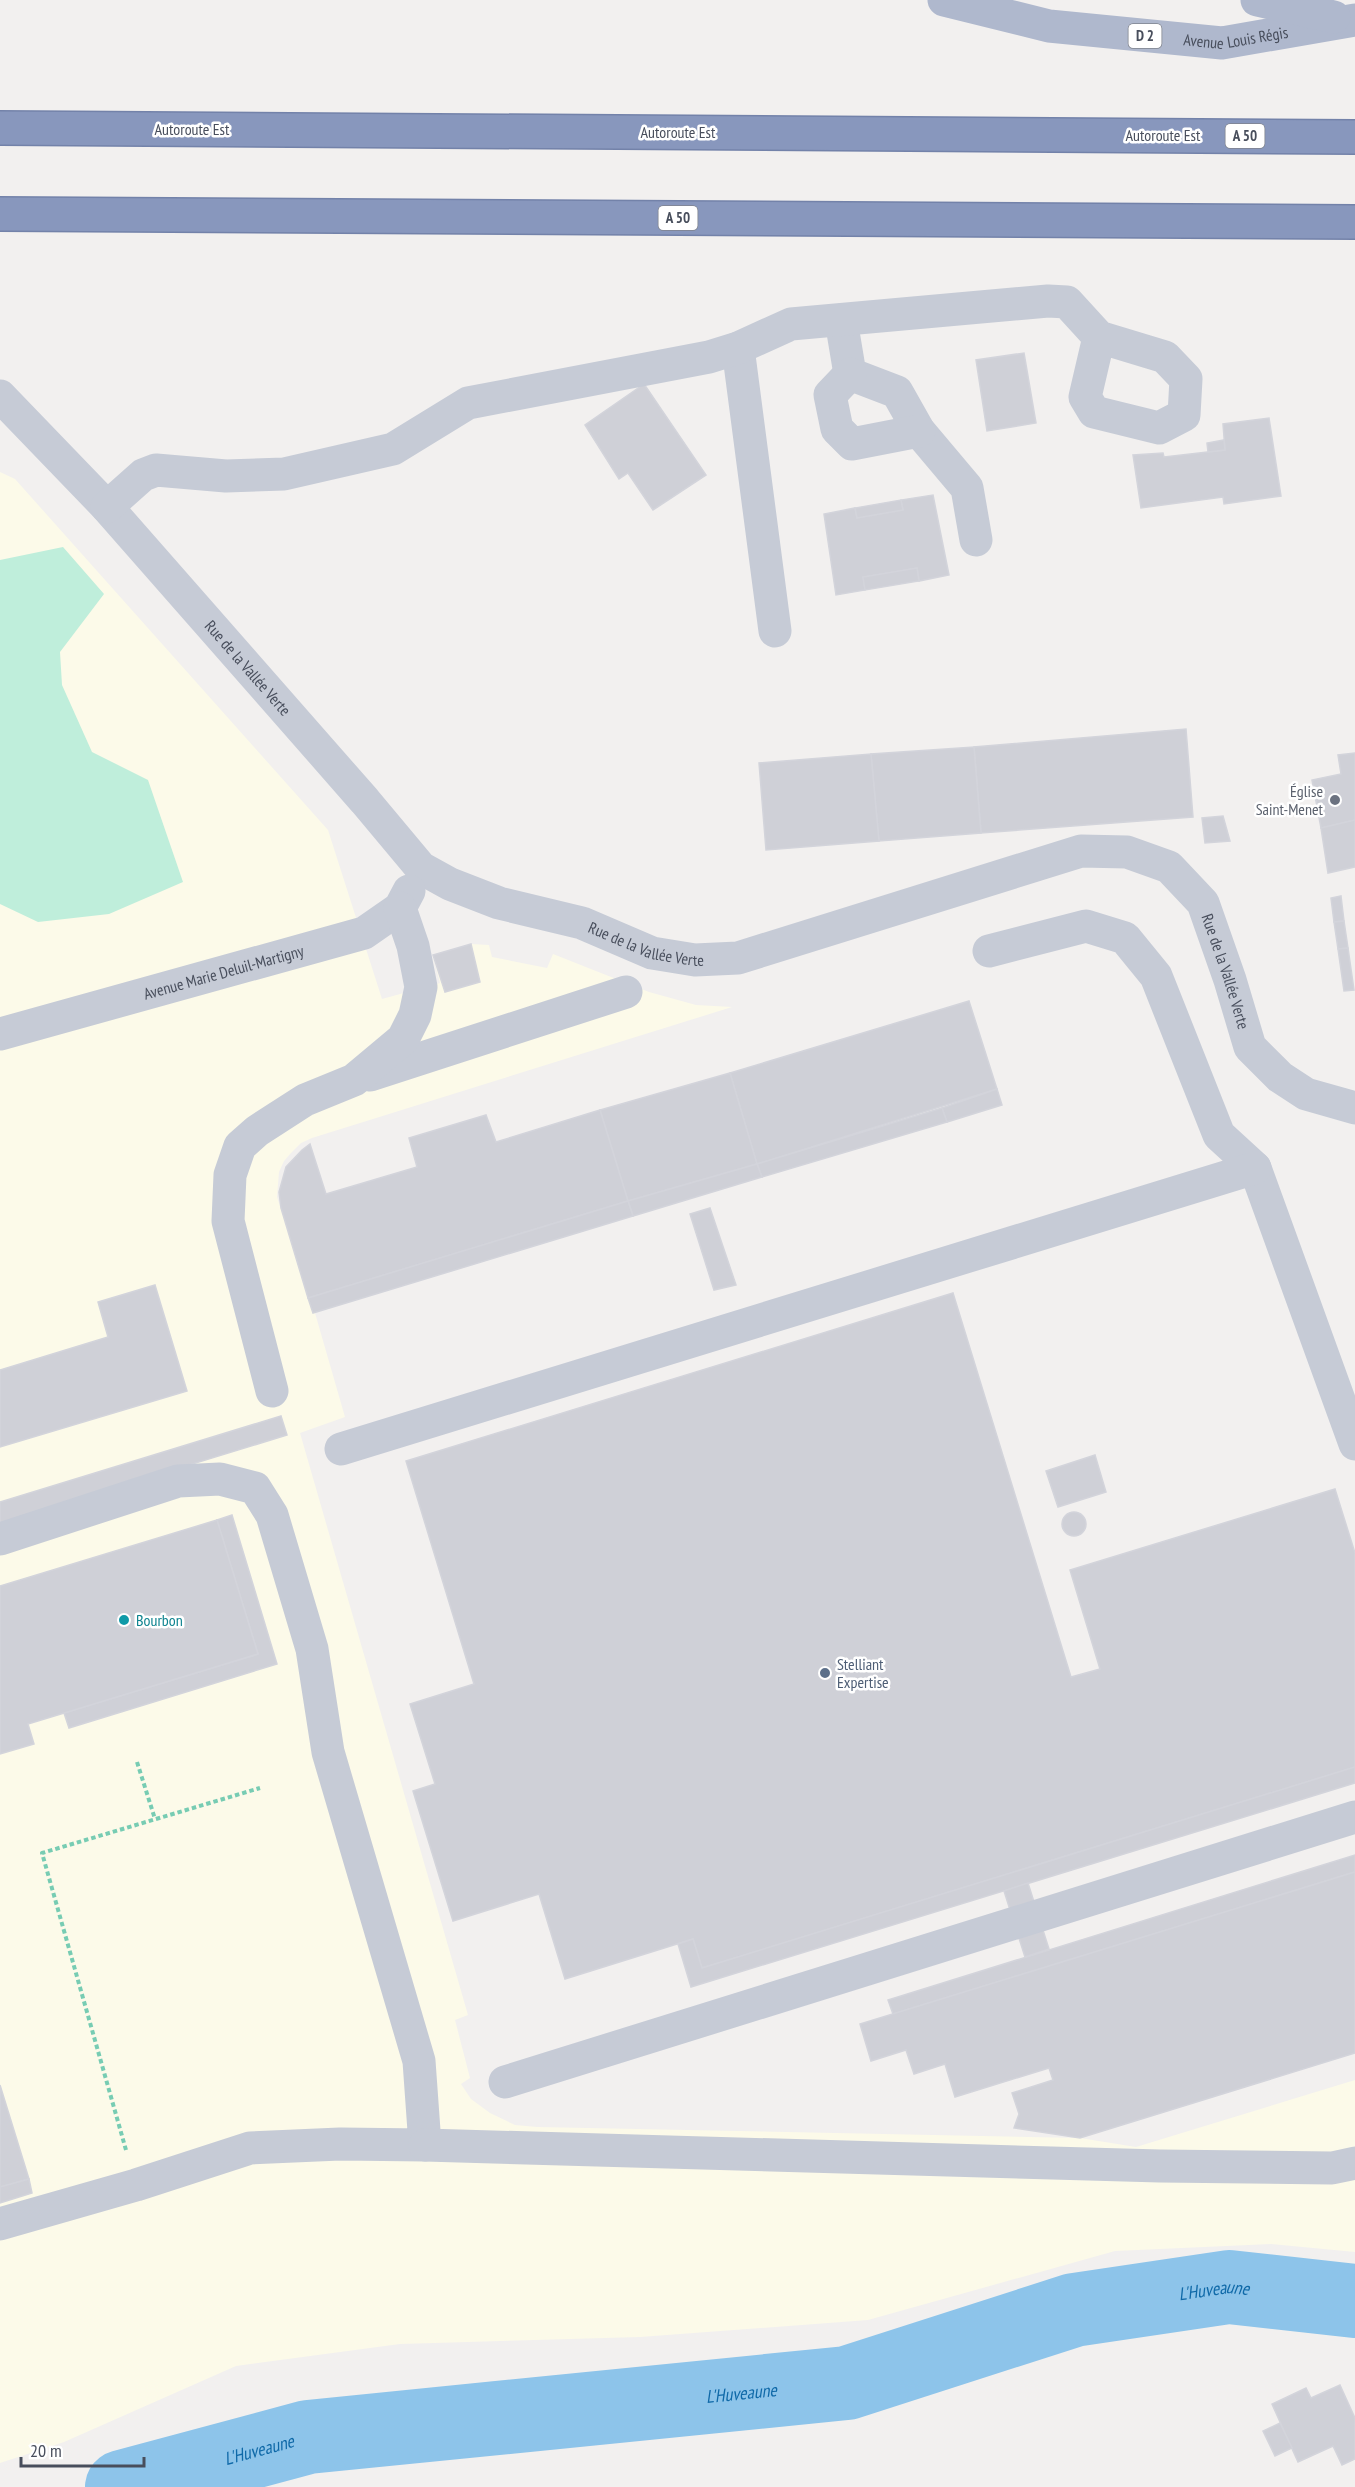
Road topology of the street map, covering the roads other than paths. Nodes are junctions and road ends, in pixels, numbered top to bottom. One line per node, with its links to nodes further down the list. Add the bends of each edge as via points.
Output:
1 (944, 0): 3 (main road, Avenue Louis Régis / D 2, via 1049,26 1222,43)
2 (1257, 0): 3 (main road, Avenue Louis Régis / D 2)
3 (1351, 20)
4 (0, 128): 5 (highway, Autoroute Est / A 50)
5 (1355, 137)
6 (0, 214): 7 (highway, A 50)
7 (1355, 222)
8 (841, 320): 9 (street, via 1068,302); 10 (street, via 791,324); 11 (street)
9 (1100, 337)
10 (738, 348): 14 (street, via 709,357 468,403 393,449 284,474 226,476 156,470 143,475); 16 (street)
11 (850, 374): 13 (street, via 897,392); 13 (street, via 830,395 837,429 852,444)
12 (5, 410): 14 (street, Rue de la Vallée Verte)
13 (919, 431): 15 (street, via 967,488)
14 (107, 507): 17 (street, Rue de la Vallée Verte)
15 (976, 540)
16 (775, 631)
17 (421, 868): 18 (street, Avenue Marie Deluil-Martigny); 23 (street, Rue de la Vallée Verte, via 500,903 582,923 652,953 695,960 738,958 1081,851 1126,852 1169,867 1203,903 1250,1047 1280,1077 1306,1094)
18 (400, 908): 21 (street, Avenue Marie Deluil-Martigny, via 364,933); 22 (street, via 422,987 415,1015 403,1039)
19 (989, 951): 24 (street, via 1086,926 1125,938 1156,976 1219,1135)
20 (626, 992): 22 (street)
21 (0, 1034)
22 (354, 1080): 25 (street, via 305,1100 257,1131 240,1146 230,1175 228,1221)
23 (1355, 1108)
24 (1255, 1168): 26 (street); 27 (street)
25 (272, 1391)
26 (1355, 1444)
27 (341, 1449)
28 (0, 1539): 31 (street, via 178,1481 220,1479 255,1488 272,1515 312,1649 328,1752 419,2061)
29 (1355, 1817): 30 (street)
30 (505, 2082)
31 (425, 2145): 32 (street, via 1160,2166 1332,2168); 33 (street, via 250,2148)
32 (1355, 2163)
33 (0, 2224)

